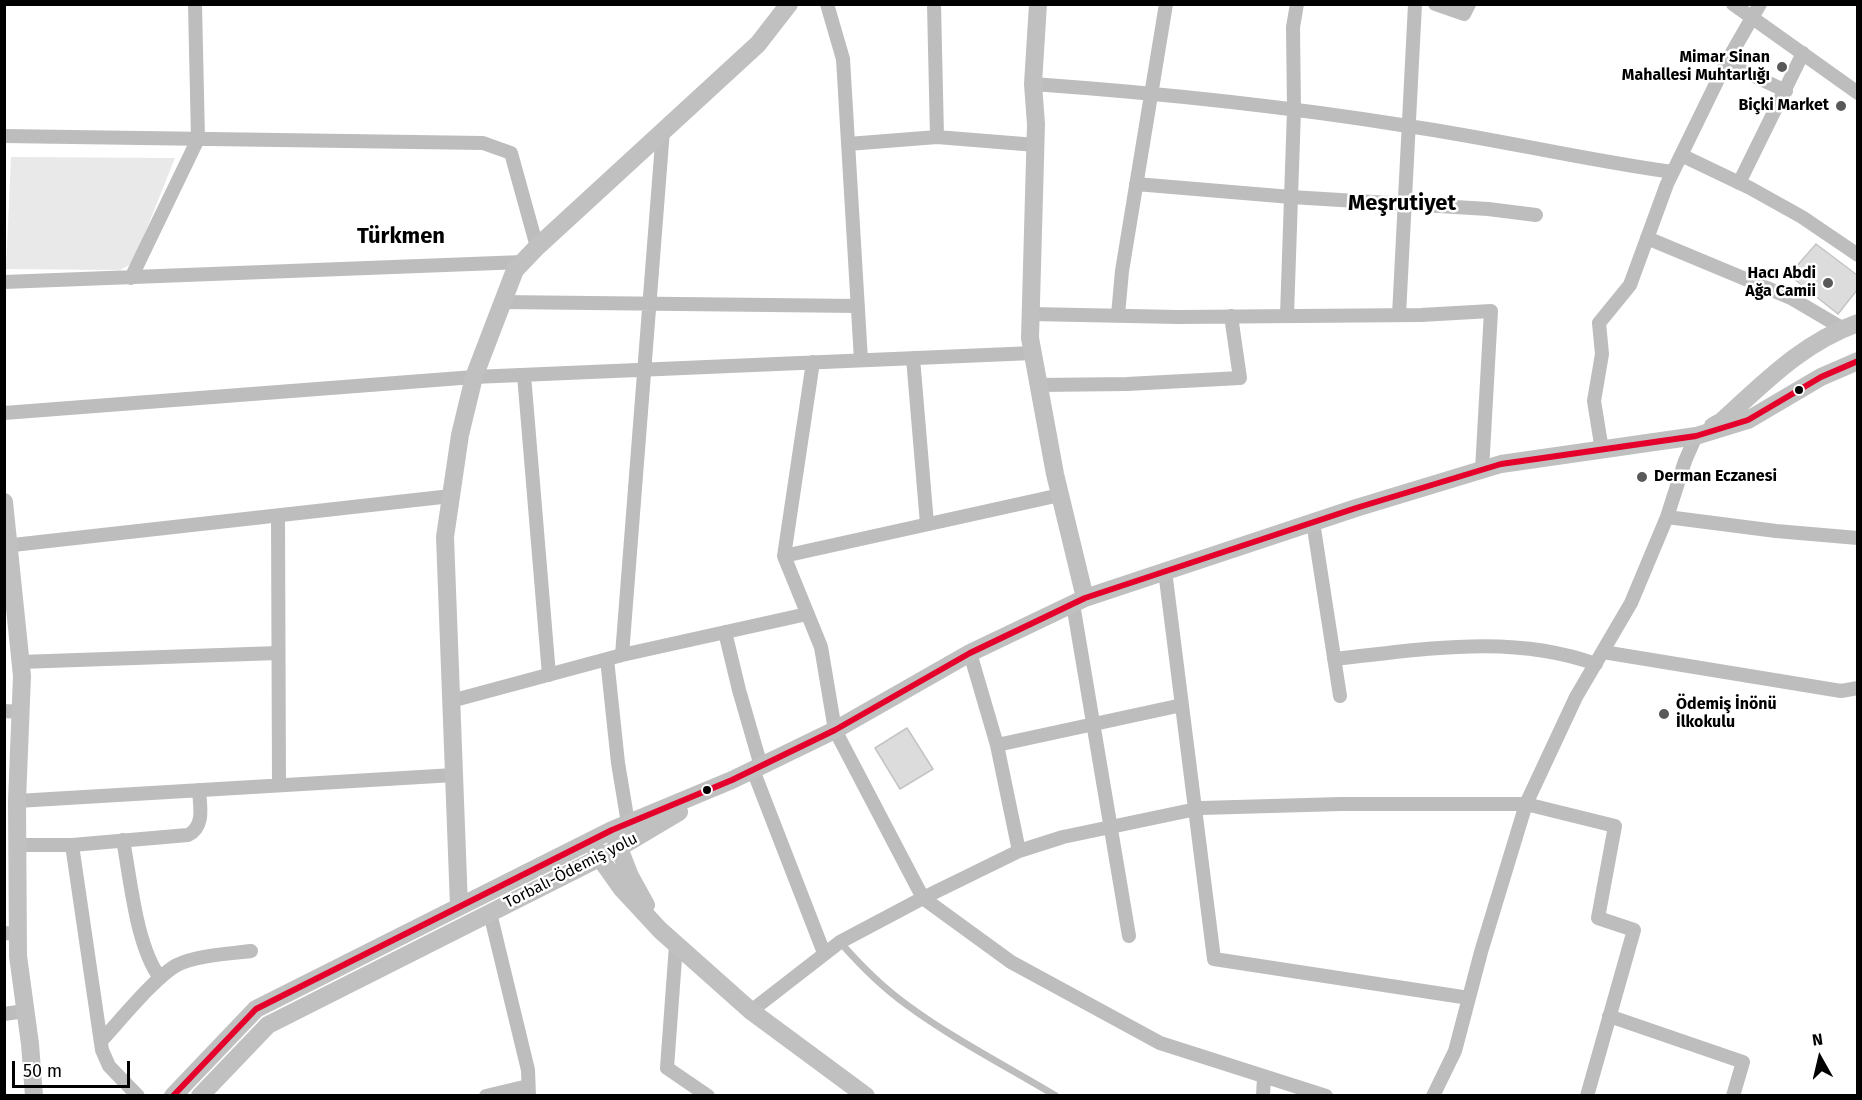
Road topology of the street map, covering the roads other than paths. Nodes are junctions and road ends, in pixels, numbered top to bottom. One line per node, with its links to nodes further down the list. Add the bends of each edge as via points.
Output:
1 (195, 4): 25 (street)
2 (789, 4): 22 (street, via 758,44)
3 (827, 4): 26 (street, via 843,59)
4 (933, 4): 24 (street)
5 (1038, 4): 16 (street)
6 (1166, 4): 18 (street)
7 (1297, 4): 20 (street, via 1293,27)
8 (1415, 4): 21 (street)
9 (1435, 4): 10 (street, via 1464,14)
10 (1469, 4)
11 (1732, 4): 13 (street)
12 (1760, 4): 13 (street)
13 (1751, 20): 14 (street); 15 (street)
14 (1803, 53): 17 (street); 19 (street)
15 (1726, 63): 17 (street); 28 (street)
16 (1033, 84): 18 (street); 27 (street)
17 (1786, 91): 30 (street)
18 (1151, 93): 20 (street); 31 (street)
19 (1857, 93)
20 (1294, 110): 21 (street); 32 (street)
21 (1409, 126): 29 (street); 33 (street)
22 (663, 130): 36 (street); 42 (street)
23 (4, 136): 25 (street)
24 (937, 137): 26 (street); 27 (street)
25 (198, 139): 36 (street, via 483,142 511,153); 39 (street)
26 (848, 144): 43 (street)
27 (1036, 145): 44 (street)
28 (1681, 155): 29 (street); 30 (street)
29 (1672, 172): 35 (street)
30 (1739, 183): 37 (street, via 1802,217)
31 (1136, 184): 32 (street); 45 (street)
32 (1291, 197): 33 (street); 46 (street)
33 (1405, 205): 34 (street); 47 (street)
34 (1536, 215)
35 (1647, 238): 49 (street); 61 (street, via 1630,285 1599,323 1602,354 1594,401)
36 (537, 247): 38 (street)
37 (1857, 255)
38 (523, 262): 39 (street); 41 (street, via 515,270)
39 (131, 278): 40 (street)
40 (4, 282)
41 (501, 302): 42 (street); 57 (street)
42 (650, 304): 43 (street); 55 (street)
43 (858, 306): 52 (street)
44 (1031, 314): 45 (street); 50 (street)
45 (1118, 315): 48 (street)
46 (1287, 315): 47 (street); 48 (street)
47 (1399, 315): 62 (street, via 1491,311)
48 (1231, 316): 58 (street, via 1240,378)
49 (1850, 326): 60 (street, via 1793,357 1722,421)
50 (1033, 353): 51 (street); 58 (street)
51 (913, 358): 52 (street); 69 (street)
52 (861, 360): 54 (street)
53 (1857, 361): 60 (street, via 1748,420)
54 (813, 362): 55 (street); 72 (street)
55 (644, 369): 56 (street); 79 (street)
56 (524, 375): 57 (street); 84 (street)
57 (474, 377): 59 (street); 64 (street)
58 (1039, 385): 63 (street)
59 (4, 413)
60 (1696, 436): 61 (street); 67 (street)
61 (1602, 450): 62 (street)
62 (1482, 470): 68 (street)
63 (1060, 495): 69 (street); 74 (street)
64 (451, 496): 66 (street); 87 (street, via 445,537)
65 (4, 502): 71 (street)
66 (278, 516): 71 (street); 77 (street)
67 (1667, 517): 70 (street); 80 (street, via 1630,603)
68 (1313, 522): 73 (street); 82 (street)
69 (927, 524): 72 (street)
70 (1857, 538)
71 (6, 546): 83 (street)
72 (784, 556): 75 (street)
73 (1165, 571): 74 (street); 88 (street)
74 (1079, 601): 78 (street); 90 (street)
75 (807, 614): 76 (street); 91 (street, via 821,647)
76 (725, 632): 79 (street); 93 (street)
77 (278, 653): 83 (street); 96 (street)
78 (970, 653): 91 (street); 92 (street)
79 (622, 655): 81 (street)
80 (1599, 658): 82 (street, via 1492,645); 85 (street, via 1841,691); 99 (street)
81 (607, 659): 84 (street); 101 (street)
82 (1334, 659): 86 (street)
83 (20, 662): 89 (street)
84 (549, 675): 87 (street)
85 (1857, 688)
86 (1340, 696)
87 (451, 701): 94 (street)
88 (1182, 705): 90 (street); 100 (street)
89 (13, 712): 98 (street)
90 (1093, 723): 92 (street); 102 (street)
91 (835, 730): 93 (street); 110 (street)
92 (996, 745): 108 (street)
93 (757, 768): 95 (street); 119 (street)
94 (454, 775): 96 (street); 111 (street)
95 (732, 780): 101 (street, Torbalı-Ödemiş yolu); 107 (street, Torbalı-Ödemiş yolu)
96 (279, 785): 97 (street)
97 (200, 790): 98 (street); 104 (street, via 200,820 193,833)
98 (17, 801): 103 (street)
99 (1526, 804): 100 (street); 121 (street); 125 (street, via 1615,826 1599,918 1634,930)
100 (1196, 809): 102 (street); 121 (street, via 1214,959)
101 (620, 826): 105 (street, Torbalı-Ödemiş yolu); 107 (street)
102 (1110, 827): 108 (street); 115 (street)
103 (13, 837): 106 (street); 114 (street)
104 (123, 840): 106 (street); 120 (street, via 143,946)
105 (592, 840): 109 (street); 111 (street, Torbalı-Ödemiş yolu)
106 (72, 844): 126 (street)
107 (619, 848): 109 (street, Torbalı-Ödemiş yolu); 113 (street)
108 (1019, 851): 110 (street)
109 (600, 858): 112 (street, Torbalı-Ödemiş yolu); 113 (street, via 622,890)
110 (923, 898): 116 (street); 127 (street, via 1011,962 1160,1043)
111 (459, 906): 131 (street, Torbalı-Ödemiş yolu, via 256,1009)
112 (490, 913): 128 (street, via 528,1071); 132 (street, Torbalı-Ödemiş yolu, via 268,1025)
113 (660, 930): 117 (street)
114 (11, 934): 122 (street)
115 (1129, 936)
116 (840, 942): 119 (street); 136 (lane, via 906,1004)
117 (676, 945): 123 (street); 134 (street, via 667,1068)
118 (251, 951): 120 (street, via 185,962)
119 (824, 953): 123 (street)
120 (160, 978): 126 (street)
121 (1469, 998): 139 (street, via 1455,1052)
122 (26, 1011): 124 (street); 129 (street)
123 (751, 1011): 135 (street)
124 (4, 1014)
125 (1609, 1016): 140 (street); 141 (street, via 1743,1062)
126 (101, 1041): 130 (street, via 109,1066)
127 (1264, 1077): 137 (street); 138 (street)
128 (528, 1090): 133 (street)
129 (34, 1095)
130 (138, 1095)
131 (173, 1095)
132 (201, 1095)
133 (486, 1095)
134 (708, 1095)
135 (866, 1095)
136 (1056, 1095)
137 (1263, 1095)
138 (1326, 1095)
139 (1433, 1095)
140 (1587, 1095)
141 (1733, 1095)

